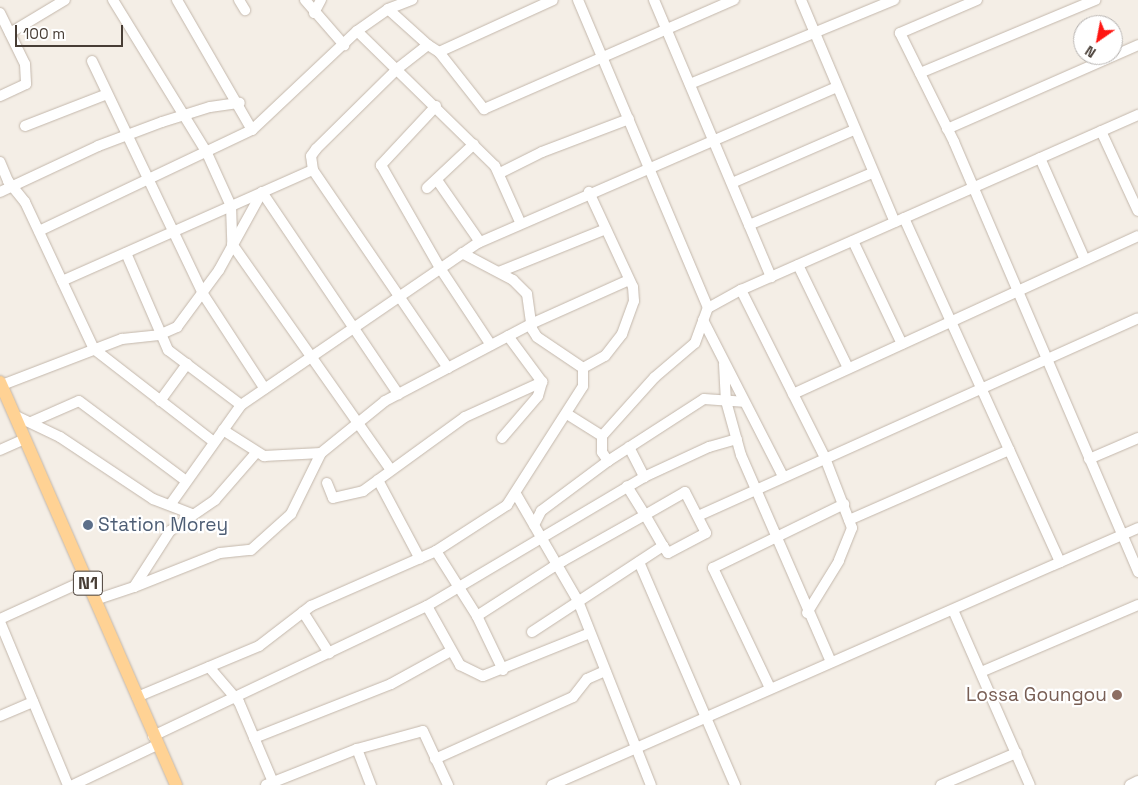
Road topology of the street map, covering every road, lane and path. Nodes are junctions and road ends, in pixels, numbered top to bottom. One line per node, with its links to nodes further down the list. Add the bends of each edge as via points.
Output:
1 (65, 0): 22 (street)
2 (112, 0): 38 (street)
3 (176, 0): 36 (street)
4 (239, 0): 17 (street)
5 (305, 0): 18 (street)
6 (321, 0): 18 (street)
7 (412, 0): 16 (street)
8 (553, 0): 27 (street)
9 (578, 0): 28 (street)
10 (654, 0): 20 (street)
11 (801, 0): 23 (street)
12 (894, 0): 23 (street)
13 (977, 0): 31 (street, via 900,33)
14 (1095, 0): 31 (street)
15 (730, 1): 20 (street)
16 (388, 9): 21 (street); 25 (street)
17 (245, 10)
18 (314, 13): 24 (street)
19 (0, 14): 22 (street)
20 (666, 29): 28 (street); 32 (street)
21 (357, 31): 24 (street); 30 (street)
22 (10, 33): 35 (street, via 25,64 26,84)
23 (815, 34): 32 (street); 33 (street)
24 (344, 45): 42 (street)
25 (428, 45): 27 (street); 30 (street)
26 (1138, 45): 44 (street)
27 (439, 52): 28 (street, via 484,109)
28 (602, 55): 40 (street)
29 (92, 61): 34 (street)
30 (397, 69): 37 (street); 53 (street, via 316,149 311,156)
31 (920, 73): 44 (street)
32 (690, 84): 47 (street)
33 (836, 87): 43 (street); 47 (street)
34 (107, 94): 41 (street); 46 (street)
35 (0, 96)
36 (240, 103): 38 (street); 42 (street)
37 (436, 106): 48 (street); 81 (street, via 381,165)
38 (183, 114): 46 (street); 49 (street)
39 (1138, 115): 45 (street)
40 (629, 119): 52 (street); 54 (street, via 542,152)
41 (25, 126)
42 (252, 130): 49 (street)
43 (854, 130): 55 (street); 58 (street)
44 (947, 130): 61 (street)
45 (1101, 131): 50 (street); 66 (street)
46 (127, 135): 56 (street); 59 (street)
47 (714, 139): 52 (street); 58 (street)
48 (474, 144): 54 (street); 57 (street)
49 (206, 151): 56 (street); 65 (street)
50 (1040, 158): 61 (street); 79 (street)
51 (0, 162): 59 (street)
52 (649, 166): 64 (street); 90 (street)
53 (313, 170): 63 (street); 89 (street)
54 (500, 173): 68 (street)
55 (872, 173): 67 (street); 69 (street)
56 (148, 179): 71 (street); 72 (street)
57 (437, 180): 60 (street); 75 (street)
58 (732, 183): 69 (street)
59 (12, 187): 62 (street); 71 (street, via 25,202)
60 (428, 188)
61 (971, 188): 67 (street); 87 (street)
62 (0, 192)
63 (262, 192): 65 (street); 76 (street); 95 (street)
64 (589, 192): 68 (street); 70 (street)
65 (231, 206): 72 (street); 76 (street)
66 (1138, 210)
67 (900, 220): 74 (street); 93 (street)
68 (520, 222): 75 (street)
69 (750, 225): 83 (street)
70 (606, 229): 82 (street); 84 (street)
71 (39, 231): 85 (street)
72 (173, 232): 77 (street); 88 (street)
73 (1138, 236): 79 (street)
74 (852, 241): 80 (street); 98 (street)
75 (480, 242): 78 (street)
76 (232, 244): 88 (street); 101 (street)
77 (126, 253): 85 (street); 96 (street)
78 (462, 253): 81 (street); 82 (street)
79 (1085, 260): 87 (street)
80 (798, 265): 83 (street); 107 (street)
81 (440, 268): 89 (street); 99 (street)
82 (499, 272): 94 (street, via 527,294)
83 (771, 277): 86 (street)
84 (629, 280): 94 (street); 106 (street, via 634,301 622,334 605,356)
85 (62, 281): 100 (street)
86 (741, 290): 90 (street); 113 (street)
87 (1016, 292): 93 (street); 102 (street)
88 (203, 294): 96 (street, via 182,323); 111 (street)
89 (400, 296): 95 (street); 105 (street)
90 (708, 308): 92 (street)
91 (1138, 318): 102 (street)
92 (703, 320): 104 (street); 123 (street, via 695,343 655,377)
93 (951, 321): 98 (street); 110 (street)
94 (531, 324): 97 (street); 106 (street, via 537,338)
95 (353, 326): 101 (street); 112 (street)
96 (159, 335): 100 (street, via 122,339); 103 (street, via 168,350)
97 (508, 336): 99 (street); 108 (street)
98 (902, 344): 107 (street)
99 (491, 345): 105 (street)
100 (94, 350): 109 (street); 114 (street)
101 (310, 358): 111 (street); 121 (street)
102 (1045, 360): 110 (street); 135 (street)
103 (186, 364): 114 (street); 117 (street)
104 (724, 364): 115 (street); 116 (street)
105 (448, 368): 112 (street)
106 (583, 368): 118 (street, via 583,386)
107 (848, 368): 113 (street)
108 (542, 382): 124 (street, via 538,396); 137 (street, via 465,417)
109 (1, 384): 119 (main road, N1)
110 (981, 388): 131 (street); 134 (street)
111 (265, 389): 117 (street)
112 (398, 394): 121 (street)
113 (792, 394): 134 (street)
114 (160, 401): 128 (street)
115 (726, 402): 116 (street); 127 (street); 129 (street, via 704,399)
116 (743, 402): 138 (street)
117 (241, 405): 122 (street)
118 (567, 414): 123 (street); 145 (street)
119 (14, 415): 120 (street); 126 (main road, N1)
120 (31, 422): 140 (street, via 79,401); 147 (street, via 154,499)
121 (358, 424): 132 (street); 137 (street)
122 (223, 430): 128 (street); 133 (street)
123 (602, 436): 136 (street, via 602,452)
124 (502, 438)
125 (1138, 438): 135 (street)
126 (25, 439): 130 (street); 164 (main road, N1)
127 (737, 439): 139 (street, via 708,447); 144 (street)
128 (214, 442): 140 (street)
129 (629, 447): 136 (street); 139 (street)
130 (0, 450)
131 (1009, 450): 151 (street); 161 (street)
132 (321, 452): 133 (street, via 272,457); 165 (street, via 291,514 251,550 220,553)
133 (255, 454): 148 (street, via 214,500)
134 (825, 458): 138 (street); 146 (street)
135 (1089, 459): 154 (street)
136 (608, 461): 152 (street, via 541,512)
137 (390, 470): 141 (street)
138 (783, 476): 144 (street)
139 (644, 477): 143 (street)
140 (185, 480): 147 (street)
141 (378, 480): 142 (street, via 363,490 333,498); 159 (street)
142 (327, 483)
143 (627, 486): 149 (street); 156 (street)
144 (755, 489): 150 (street); 155 (street)
145 (516, 494): 152 (street); 158 (street, via 492,518)
146 (844, 504): 151 (street); 155 (street)
147 (170, 505): 148 (street)
148 (192, 514): 165 (street, via 170,531)
149 (645, 515): 150 (street, via 685,492); 157 (street); 162 (street)
150 (698, 516): 157 (street, via 706,533 668,553)
151 (850, 520): 173 (street, via 852,528 847,546)
152 (534, 525): 156 (street)
153 (1138, 528): 154 (street)
154 (1122, 535): 161 (street); 163 (street)
155 (774, 538): 173 (street); 185 (street, via 713,568)
156 (542, 540): 162 (street); 166 (street)
157 (664, 546): 160 (street)
158 (436, 551): 159 (street); 166 (street)
159 (420, 559): 172 (street)
160 (638, 562): 168 (street); 190 (street)
161 (1060, 562): 171 (street)
162 (556, 565): 168 (street); 174 (street)
163 (1138, 572)
164 (86, 580): 167 (main road, N1); 175 (street)
165 (134, 587): 167 (street)
166 (458, 589): 170 (street); 174 (street)
167 (95, 600): 186 (main road, N1)
168 (578, 601): 176 (street); 177 (street)
169 (1138, 605): 184 (street)
170 (427, 606): 178 (street); 179 (street)
171 (953, 610): 180 (street); 184 (street)
172 (303, 612): 179 (street); 181 (street, via 259,646)
173 (807, 613): 180 (street)
174 (476, 616): 182 (street)
175 (0, 620): 188 (street)
176 (532, 632)
177 (590, 633): 182 (street); 183 (street)
178 (451, 651): 182 (street, via 471,673 483,676); 191 (street, via 391,684)
179 (329, 654): 187 (street)
180 (831, 662): 185 (street)
181 (209, 667): 186 (street); 187 (street)
182 (502, 670)
183 (604, 671): 194 (street); 196 (street, via 587,679 573,697)
184 (981, 672): 195 (street)
185 (770, 688): 190 (street)
186 (137, 697): 192 (main road, N1)
187 (237, 699): 191 (street); 192 (street)
188 (33, 702): 189 (street); 201 (street)
189 (0, 716)
190 (707, 717): 194 (street); 208 (street)
191 (254, 738): 200 (street)
192 (155, 741): 202 (street); 203 (main road, N1)
193 (357, 749): 196 (street, via 423,730); 197 (street); 204 (street)
194 (635, 749): 198 (street); 207 (street)
195 (1016, 753): 209 (street); 210 (street)
196 (435, 759): 205 (street)
197 (291, 780): 200 (street)
198 (576, 780): 206 (street)
199 (1138, 781): 211 (street)
200 (269, 784)
201 (68, 785)
202 (73, 785)
203 (176, 785)
204 (371, 785)
205 (448, 785)
206 (552, 785)
207 (651, 785)
208 (735, 785)
209 (941, 785)
210 (1030, 785)
211 (1130, 785)

